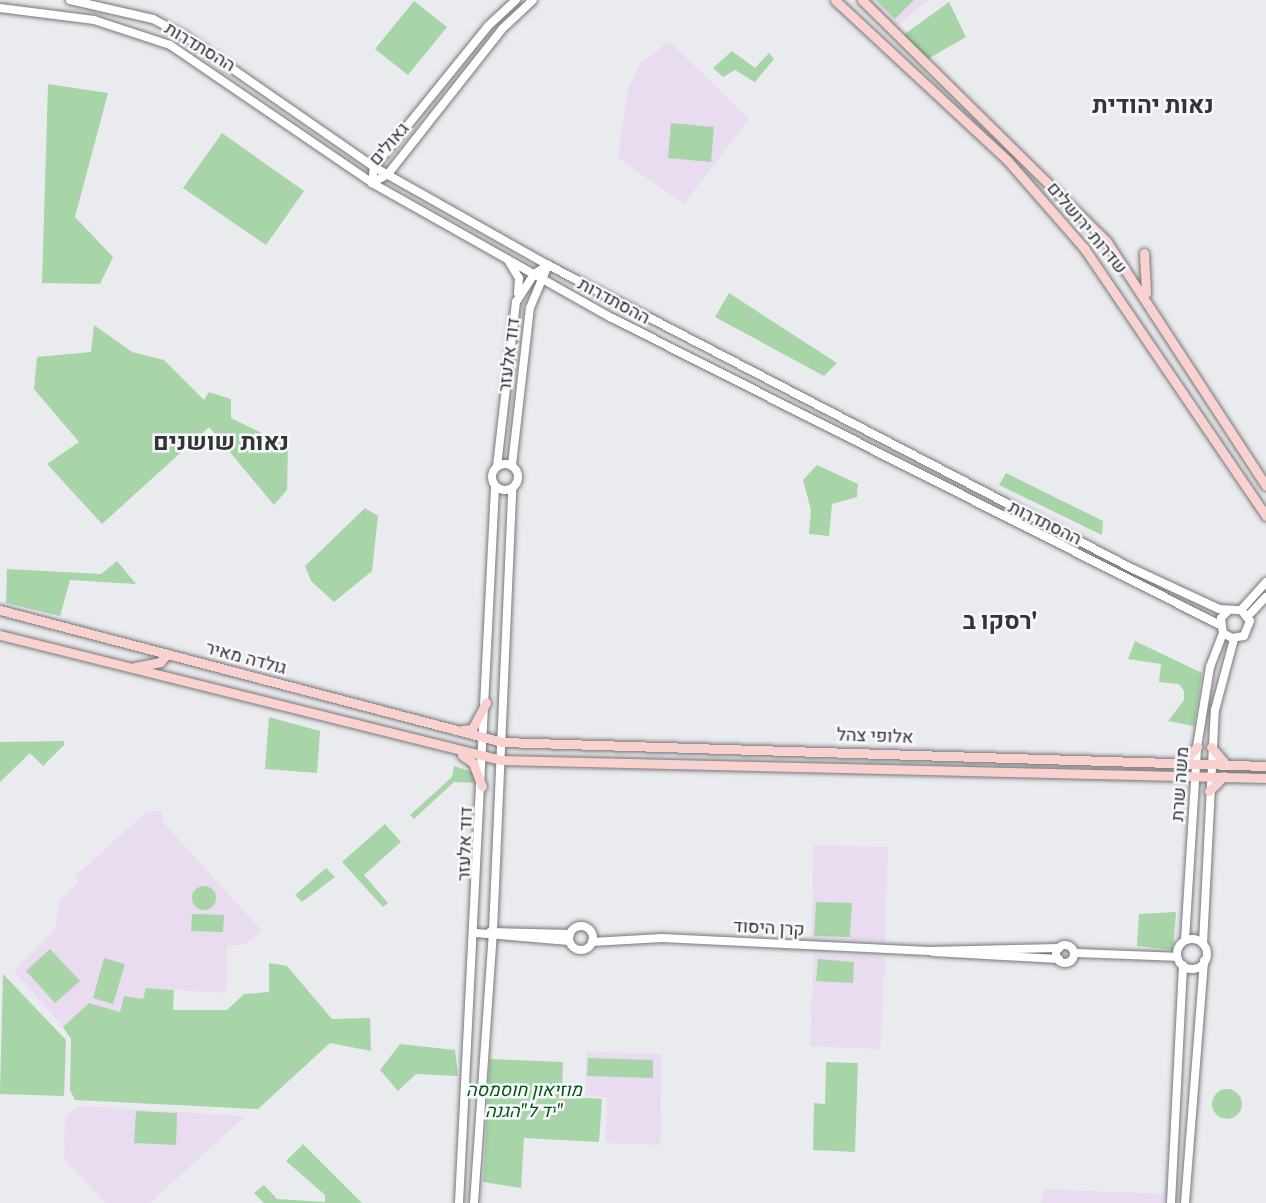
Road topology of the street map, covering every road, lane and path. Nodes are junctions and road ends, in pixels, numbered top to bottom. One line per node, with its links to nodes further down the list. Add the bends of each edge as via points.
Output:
1 (69, 0): 7 (street, ההסתדרות, via 153,19 175,31)
2 (516, 0): 7 (street, גאולים, via 488,26)
3 (533, 0): 8 (street, גאולים, via 502,29)
4 (836, 0): 22 (main road, שדרות ירושלים, via 1008,161 1084,248)
5 (862, 0): 15 (main road, שדרות ירושלים, via 1068,199)
6 (0, 8): 9 (street, ההסתדרות, via 147,34 218,74)
7 (374, 167): 8 (street, ההסתדרות); 9 (street, גאולים)
8 (388, 174): 9 (street, גאולים); 12 (street, ההסתדרות)
9 (372, 183): 11 (street, ההסתדרות)
10 (1144, 254): 15 (main road)
11 (507, 259): 13 (street, ההסתדרות); 16 (street, דוד אלעזר, via 519,278)
12 (548, 265): 13 (street, דוד אלעזר); 14 (street, דוד אלעזר); 27 (street, ההסתדרות, via 945,476)
13 (534, 274): 14 (street, ההסתדרות); 16 (street, דוד אלעזר)
14 (544, 280): 17 (street, דוד אלעזר, via 530,308); 29 (street, ההסתדרות, via 928,482)
15 (1147, 298): 19 (main road, שדרות ירושלים)
16 (516, 302): 18 (street, דוד אלעזר)
17 (512, 465): 18 (street); 21 (street, דוד אלעזר, via 518,478)
18 (497, 466): 20 (street, דוד אלעזר, via 491,475)
19 (1266, 486)
20 (495, 487): 21 (street); 34 (street, דוד אלעזר)
21 (512, 489): 37 (street, דוד אלעזר)
22 (1266, 516)
23 (1266, 582): 26 (street)
24 (1266, 597): 28 (street)
25 (0, 610): 32 (main road, גולדה מאיר)
26 (1241, 610): 27 (street); 28 (street)
27 (1228, 611): 29 (street)
28 (1248, 616): 31 (street, via 1247,632)
29 (1222, 629): 31 (street); 38 (street, משה שרת, via 1210,667)
30 (0, 635): 33 (main road, גולדה מאיר)
31 (1234, 639): 39 (street, משה שרת, via 1220,676)
32 (167, 654): 33 (main road, via 160,662); 35 (main road, גולדה מאיר)
33 (130, 668): 40 (main road, גולדה מאיר)
34 (486, 703): 35 (main road, via 472,729); 36 (street, דוד אלעזר)
35 (454, 731): 36 (main road, גולדה מאיר)
36 (484, 738): 37 (main road, אלופי צהל); 41 (street, דוד אלעזר)
37 (502, 742): 42 (street, דוד אלעזר); 43 (main road, אלופי צהל)
38 (1197, 747): 43 (main road); 44 (street, משה שרת)
39 (1211, 747): 45 (street, משה שרת); 46 (main road)
40 (452, 749): 41 (main road, גולדה מאיר); 52 (main road, via 473,763)
41 (484, 758): 42 (main road, אלופי צהל); 52 (street, דוד אלעזר)
42 (501, 760): 48 (main road, אלופי צהל); 55 (street, דוד אלעזר)
43 (1183, 762): 44 (main road, אלופי צהל)
44 (1195, 762): 45 (main road, אלופי צהל); 48 (street, משה שרת)
45 (1210, 763): 46 (main road, אלופי צהל); 49 (street, משה שרת)
46 (1225, 763): 47 (main road, אלופי צהל)
47 (1266, 766)
48 (1194, 775): 49 (main road, אלופי צהל); 58 (street, משה שרת)
49 (1209, 776): 50 (main road, אלופי צהל); 53 (street, משה שרת)
50 (1224, 776): 51 (main road, אלופי צהל); 53 (main road)
51 (1266, 778)
52 (482, 786): 54 (street, דוד אלעזר)
53 (1209, 791): 59 (street, משה שרת)
54 (477, 933): 55 (street); 67 (street, דוד אלעזר)
55 (493, 935): 56 (street); 68 (street, דוד אלעזר)
56 (569, 938): 57 (street, via 581,950); 57 (street, via 582,926)
57 (592, 939): 61 (street, קרן היסוד)
58 (1185, 940): 59 (street); 63 (street)
59 (1203, 944): 65 (street)
60 (1059, 948): 61 (street, קרן היסוד); 62 (street, קרן היסוד, via 1070,946); 64 (street)
61 (929, 951): 64 (street, קרן היסוד, via 950,957)
62 (1074, 953): 63 (street); 64 (street, via 1068,962)
63 (1177, 957): 66 (street)
64 (1059, 959)
65 (1204, 961): 66 (street, via 1196,968); 70 (street)
66 (1183, 965): 69 (street)
67 (459, 1203)
68 (474, 1203)
69 (1172, 1203)
70 (1185, 1203)

